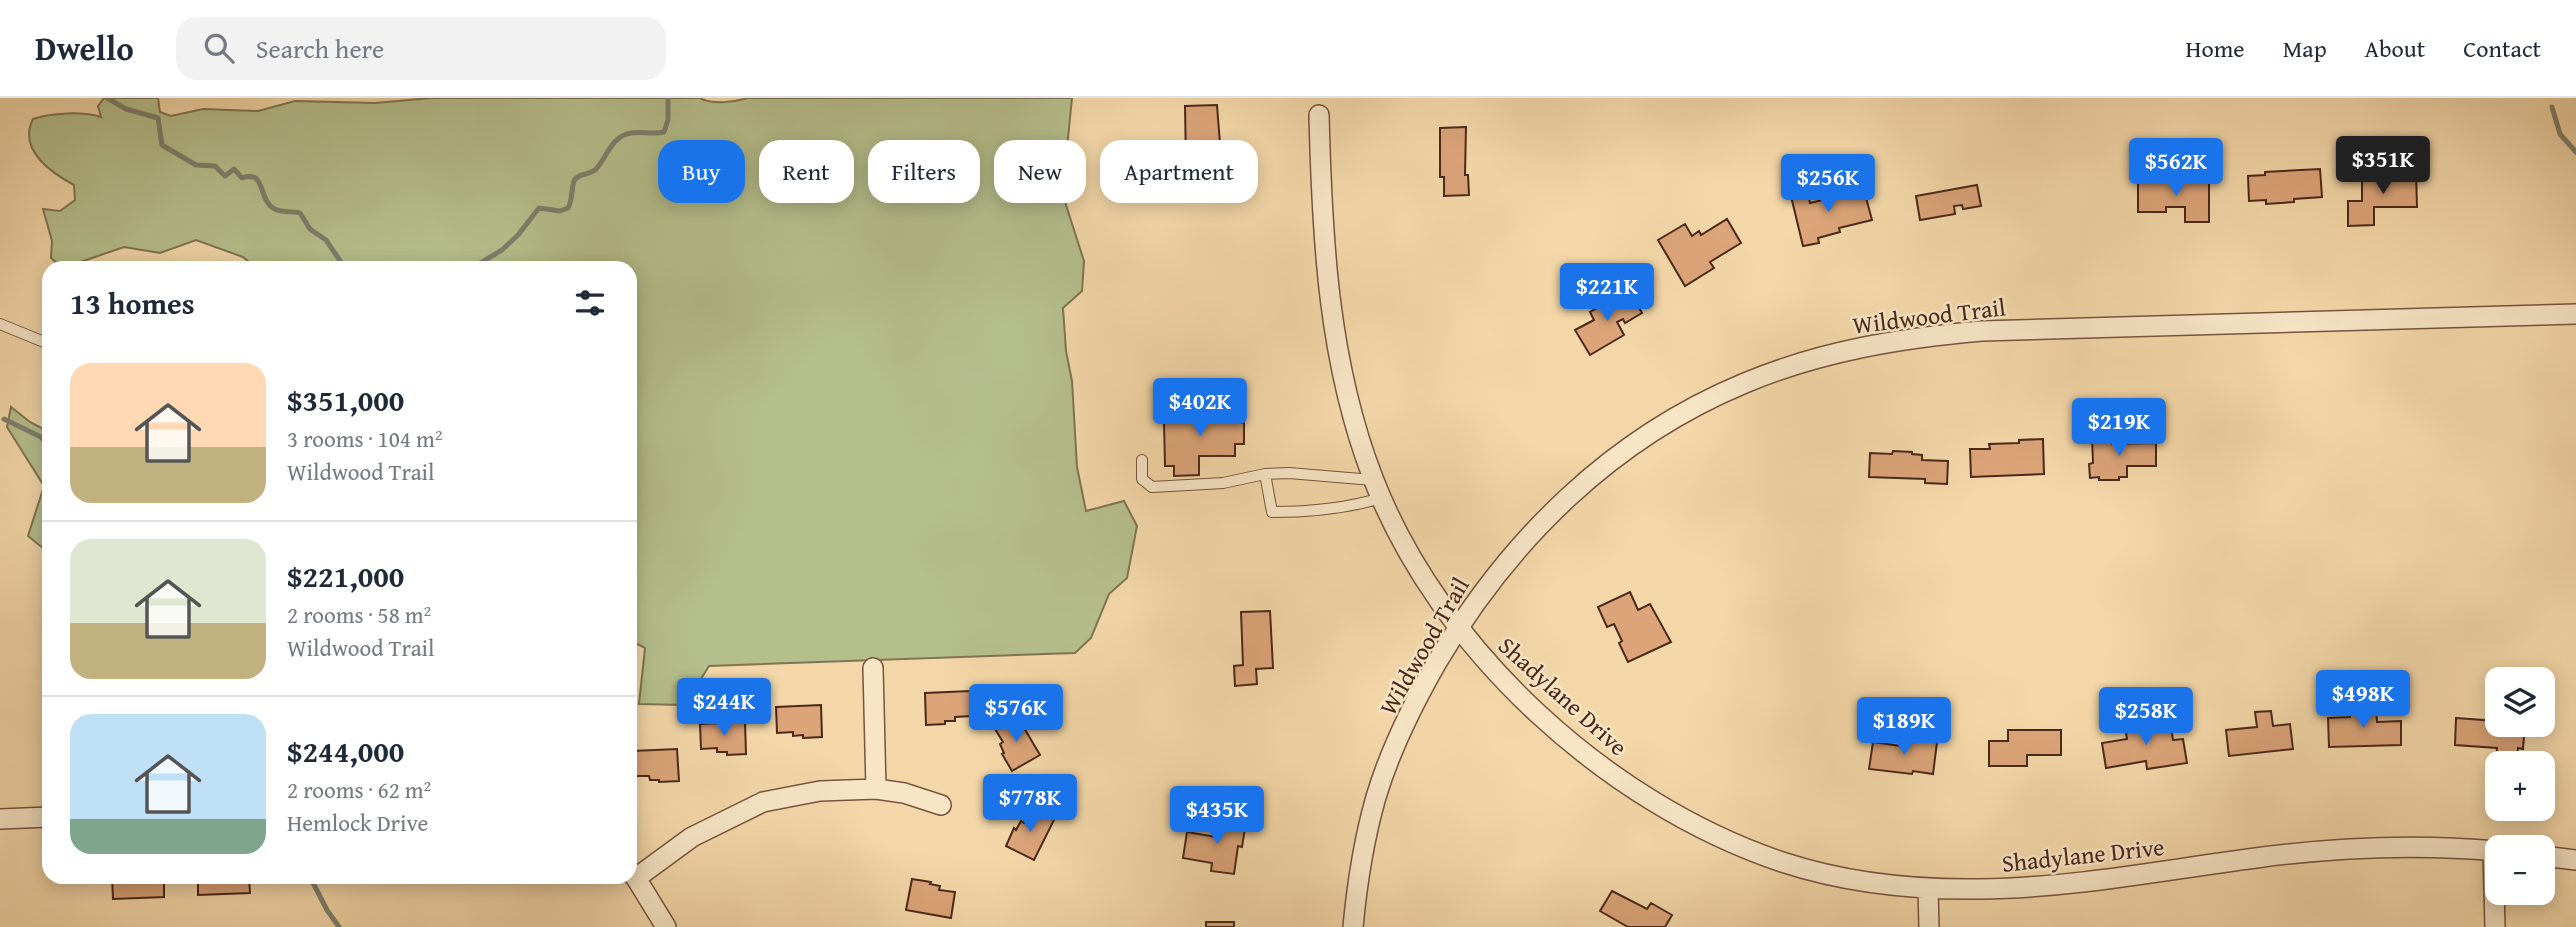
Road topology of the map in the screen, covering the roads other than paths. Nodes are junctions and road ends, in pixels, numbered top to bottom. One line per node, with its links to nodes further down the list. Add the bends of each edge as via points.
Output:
1 (1319, 115): 7 (street, Shadylane Drive, via 1331,310 1347,390)
2 (2576, 314): 8 (street, Wildwood Trail, via 1982,331 1885,341 1815,359 1705,401 1623,452 1565,499 1529,536)
3 (0, 324): 4 (lane)
4 (42, 341)
5 (1142, 460): 6 (lane, via 1142,479 1152,487 1223,483)
6 (1265, 474): 7 (lane, via 1289,473); 7 (lane, via 1272,512 1351,507)
7 (1377, 489): 8 (street, Shadylane Drive, via 1410,554)
8 (1457, 628): 19 (street, Shadylane Drive, via 1550,724 1651,800 1780,861 1856,880); 22 (street, Wildwood Trail, via 1419,694 1377,795)
9 (873, 668): 10 (street)
10 (876, 789): 11 (street); 17 (street, via 820,791 763,802 692,837)
11 (941, 805)
12 (42, 817): 13 (street)
13 (0, 819)
14 (2485, 850): 19 (street, Shadylane Drive, via 2360,849 2048,886)
15 (2555, 857): 16 (street)
16 (2576, 860)
17 (637, 871)
18 (637, 880): 21 (street)
19 (1928, 889): 23 (street)
20 (2495, 905): 24 (street)
21 (666, 927)
22 (1353, 927)
23 (1929, 927)
24 (2495, 927)

